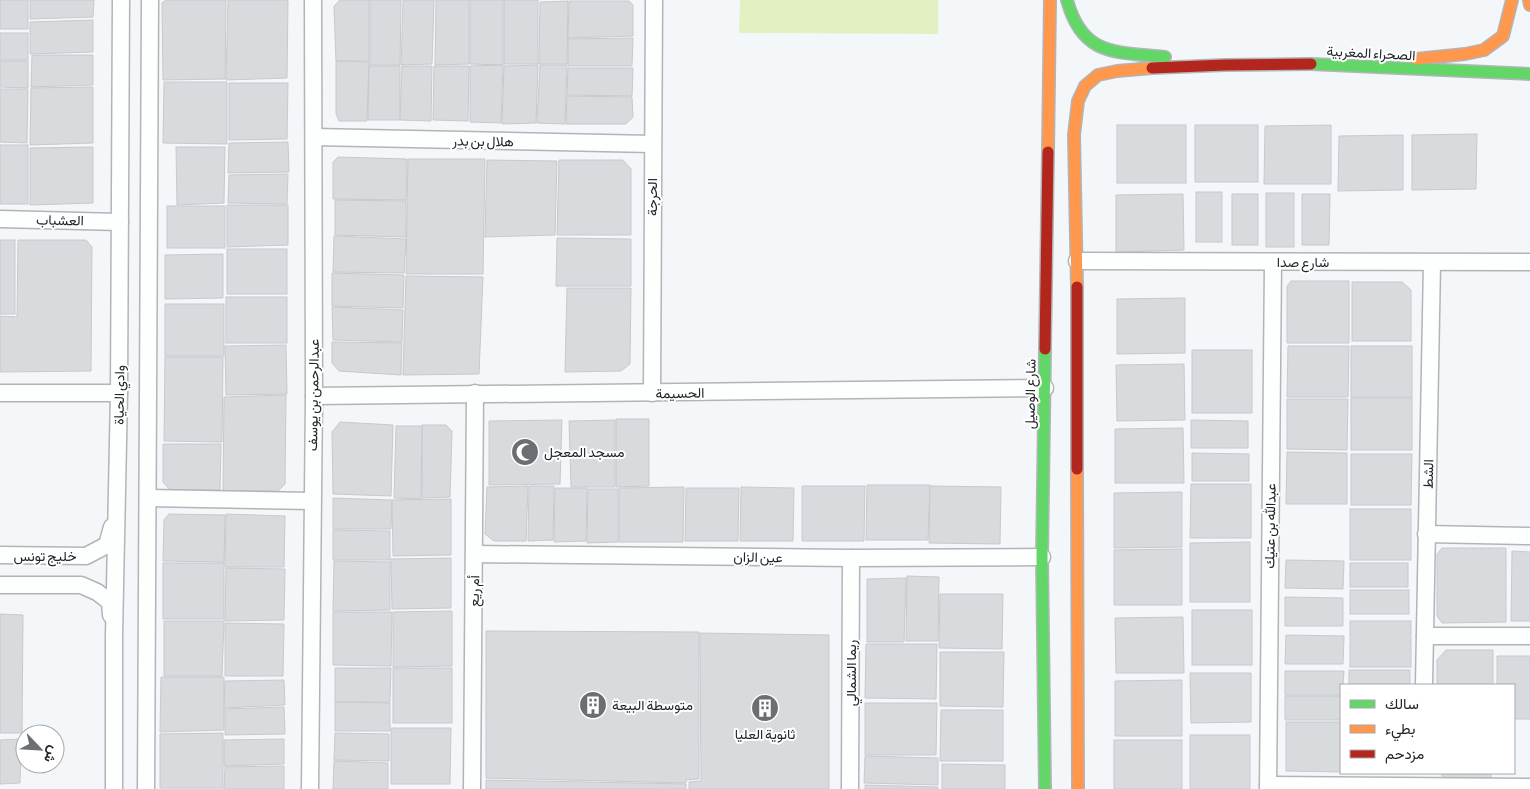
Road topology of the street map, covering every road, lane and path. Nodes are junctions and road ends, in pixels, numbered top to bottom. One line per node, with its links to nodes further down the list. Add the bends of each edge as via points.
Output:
1 (121, 0): 16 (street, وادي الحياة)
2 (150, 0): 27 (street, وادي الحياة)
3 (313, 0): 13 (street, عبدالرحمن بن يوسف)
4 (654, 0): 14 (street, الحرجة)
5 (1050, 0): 21 (street, شارع الوصيل)
6 (1067, 0): 10 (street, via 1076,27 1093,43 1110,49)
7 (1512, 0): 11 (street, via 1503,36 1484,50)
8 (1529, 0): 9 (street)
9 (1530, 5)
10 (1210, 64): 11 (street, الصحراء المغربية); 17 (street, via 1099,74 1080,92 1075,119)
11 (1337, 65): 12 (street, الصحراء المغربية, via 1468,74)
12 (1530, 74)
13 (314, 137): 14 (street, هلال بن بدر); 26 (street, عبدالرحمن بن يوسف)
14 (652, 144): 25 (street, الحرجة)
15 (0, 219): 16 (street, العشباب)
16 (120, 222): 23 (street, وادي الحياة)
17 (1077, 261): 18 (street, شارع صدا); 50 (street, via 1073,718)
18 (1272, 262): 20 (street, شارع صدا); 42 (street, عبدالله بن عتيك)
19 (1530, 262): 20 (street, شارع صدا)
20 (1432, 263): 30 (street, الشط)
21 (1045, 388): 25 (street, الحسيمة); 34 (street, شارع الوصيل)
22 (0, 393): 23 (street)
23 (119, 393): 29 (street, وادي الحياة)
24 (475, 393): 25 (street, الحسيمة); 26 (street, الحسيمة); 32 (street, أم ريع)
25 (652, 393)
26 (314, 396): 28 (street, عبدالرحمن بن يوسف)
27 (148, 498): 28 (street); 45 (street, وادي الحياة)
28 (312, 500): 46 (street, عبدالرحمن بن يوسف)
29 (117, 506): 33 (street, خليج تونس, via 107,545 98,551 86,556); 37 (street, وادي الحياة)
30 (1426, 534): 31 (street); 38 (street, الشط)
31 (1530, 536)
32 (474, 554): 35 (street, عين الزان); 47 (street, أم ريع)
33 (0, 555)
34 (1042, 557): 35 (street, عين الزان); 49 (street, شارع الوصيل, via 1049,719)
35 (852, 558): 48 (street, ريما الشمالي)
36 (0, 585): 37 (street, via 81,585 97,592 110,602)
37 (114, 636): 44 (street, وادي الحياة)
38 (1425, 636): 39 (street); 40 (street, الشط)
39 (1530, 636)
40 (1424, 684)
41 (1423, 780): 42 (street); 43 (street)
42 (1268, 787)
43 (1530, 788)
44 (114, 789)
45 (146, 789)
46 (310, 789)
47 (472, 789)
48 (850, 789)
49 (1045, 789)
50 (1078, 789)

